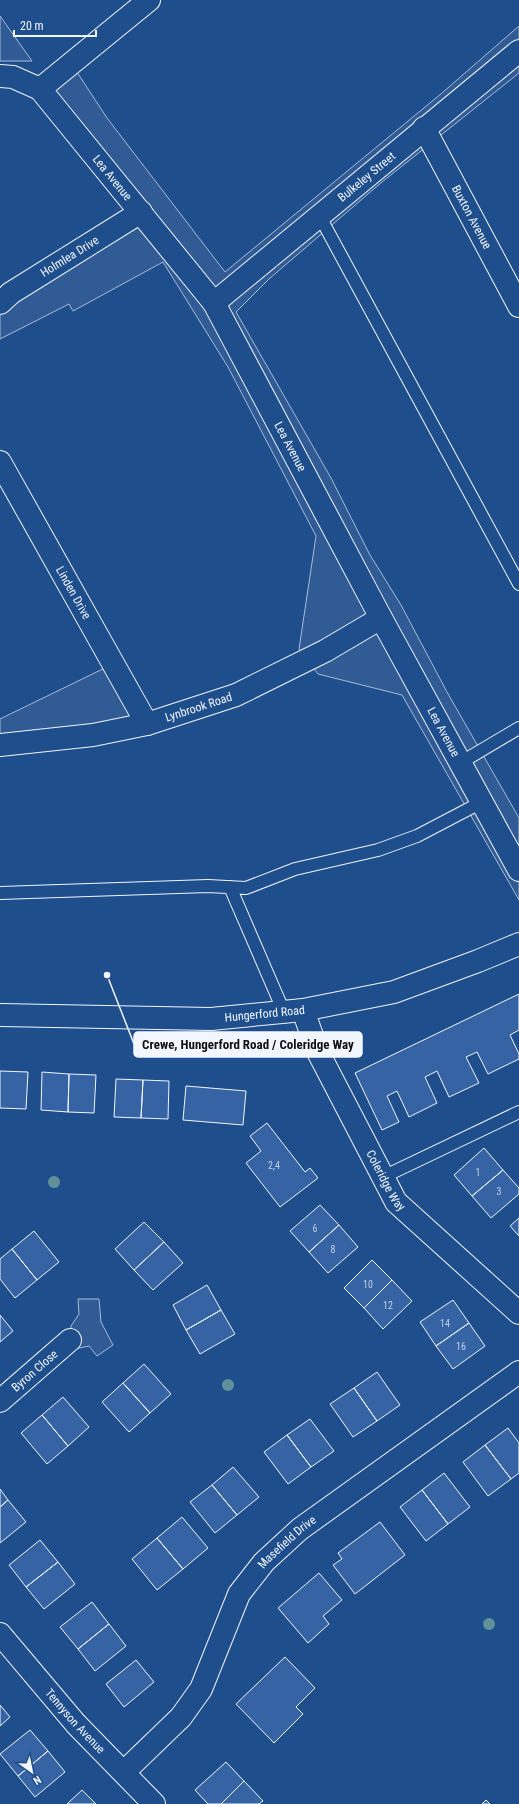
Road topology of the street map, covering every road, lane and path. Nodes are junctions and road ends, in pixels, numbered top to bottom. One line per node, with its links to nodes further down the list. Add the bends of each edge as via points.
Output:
1 (149, 0): 4 (street)
2 (519, 51): 5 (street, Bulkeley Street)
3 (0, 76): 4 (street, Lea Avenue, via 13,77)
4 (40, 89): 6 (street, Lea Avenue)
5 (424, 128): 7 (street, Bulkeley Street); 10 (street, Buxton Avenue)
6 (141, 212): 8 (street, Holmlea Drive, via 11,293); 9 (street, Lea Avenue)
7 (319, 214): 9 (street, Bulkeley Street); 12 (lane)
8 (0, 303)
9 (214, 303): 13 (street, Lea Avenue)
10 (519, 306)
11 (0, 462): 14 (street, Linden Drive)
12 (519, 584)
13 (381, 618): 14 (street, Lynbrook Road, via 325,651 236,695); 17 (street, Lea Avenue)
14 (147, 724): 16 (street, Lynbrook Road, via 93,735)
15 (519, 728): 17 (lane)
16 (0, 745)
17 (460, 762): 18 (street, Lea Avenue)
18 (482, 802): 19 (street, Lea Avenue); 20 (lane, via 417,836 378,850 295,869 246,888)
19 (519, 870)
20 (230, 887): 21 (lane); 23 (lane)
21 (0, 893)
22 (519, 944): 23 (street, Hungerford Road, via 478,962 394,992)
23 (293, 1011): 24 (street, Hungerford Road, via 211,1019); 26 (street, Coleridge Way, via 317,1050)
24 (0, 1015)
25 (519, 1112): 26 (lane)
26 (383, 1177): 27 (street, Coleridge Way, via 396,1202)
27 (519, 1313)
28 (70, 1340): 30 (street, Byron Close)
29 (519, 1372): 32 (street, Masefield Drive, via 300,1529 264,1562 238,1594 201,1690 181,1717)
30 (0, 1401)
31 (0, 1634): 32 (street, Tennyson Avenue, via 76,1724)
32 (124, 1772): 33 (street, Tennyson Avenue)
33 (154, 1804)

